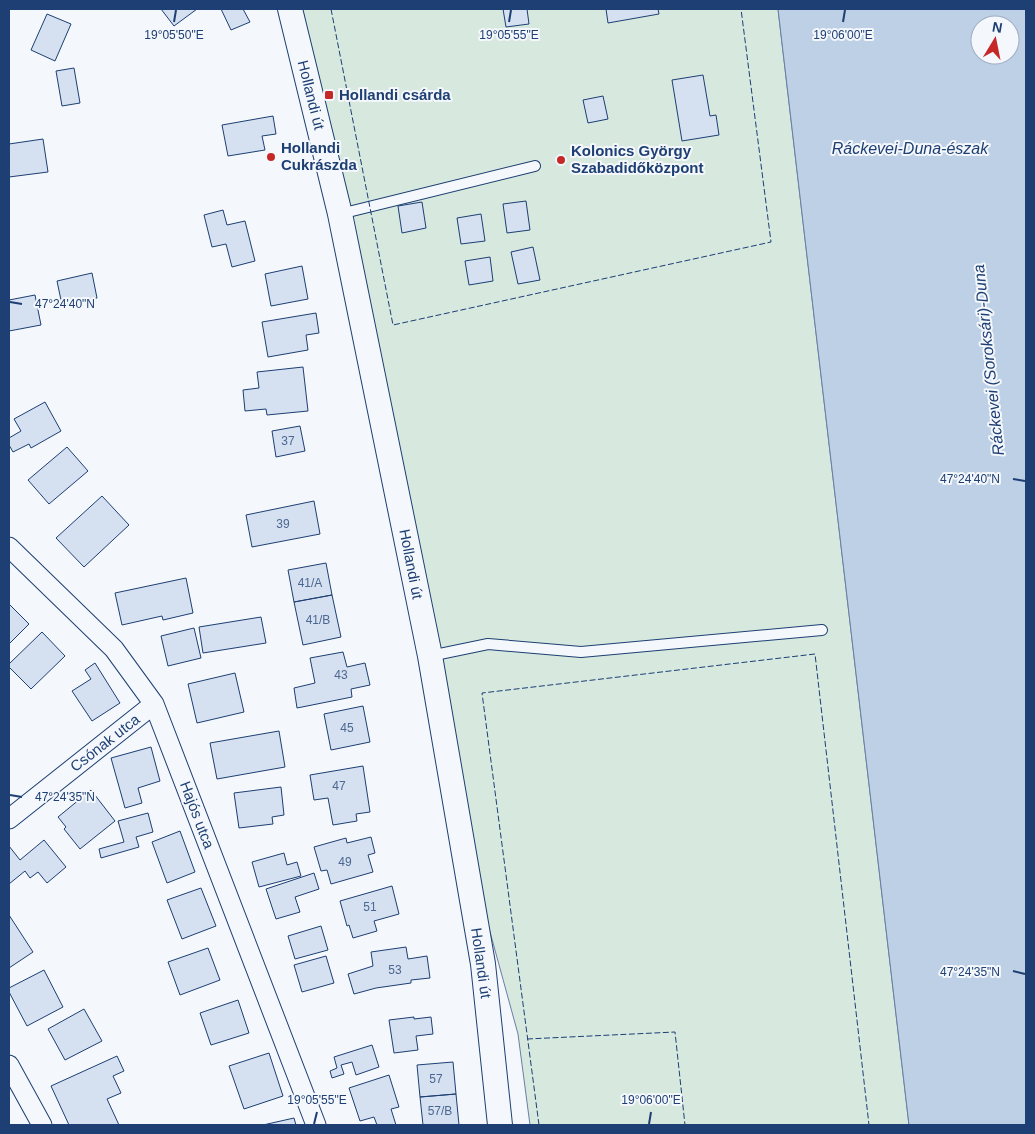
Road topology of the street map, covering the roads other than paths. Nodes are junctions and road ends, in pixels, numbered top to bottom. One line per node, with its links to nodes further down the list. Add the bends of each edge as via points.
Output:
1 (290, 9): 3 (street, Hollandi út)
2 (535, 166): 3 (lane)
3 (340, 214): 6 (street, Hollandi út)
4 (9, 547): 7 (street, Hajós utca, via 114,649)
5 (822, 630): 6 (lane, via 581,652 488,644)
6 (430, 656): 12 (street, Hollandi út, via 483,964)
7 (154, 704): 8 (street, Csónak utca); 11 (street, Hajós utca)
8 (9, 819)
9 (9, 1065): 10 (street)
10 (42, 1125)
11 (316, 1125)
12 (500, 1125)

